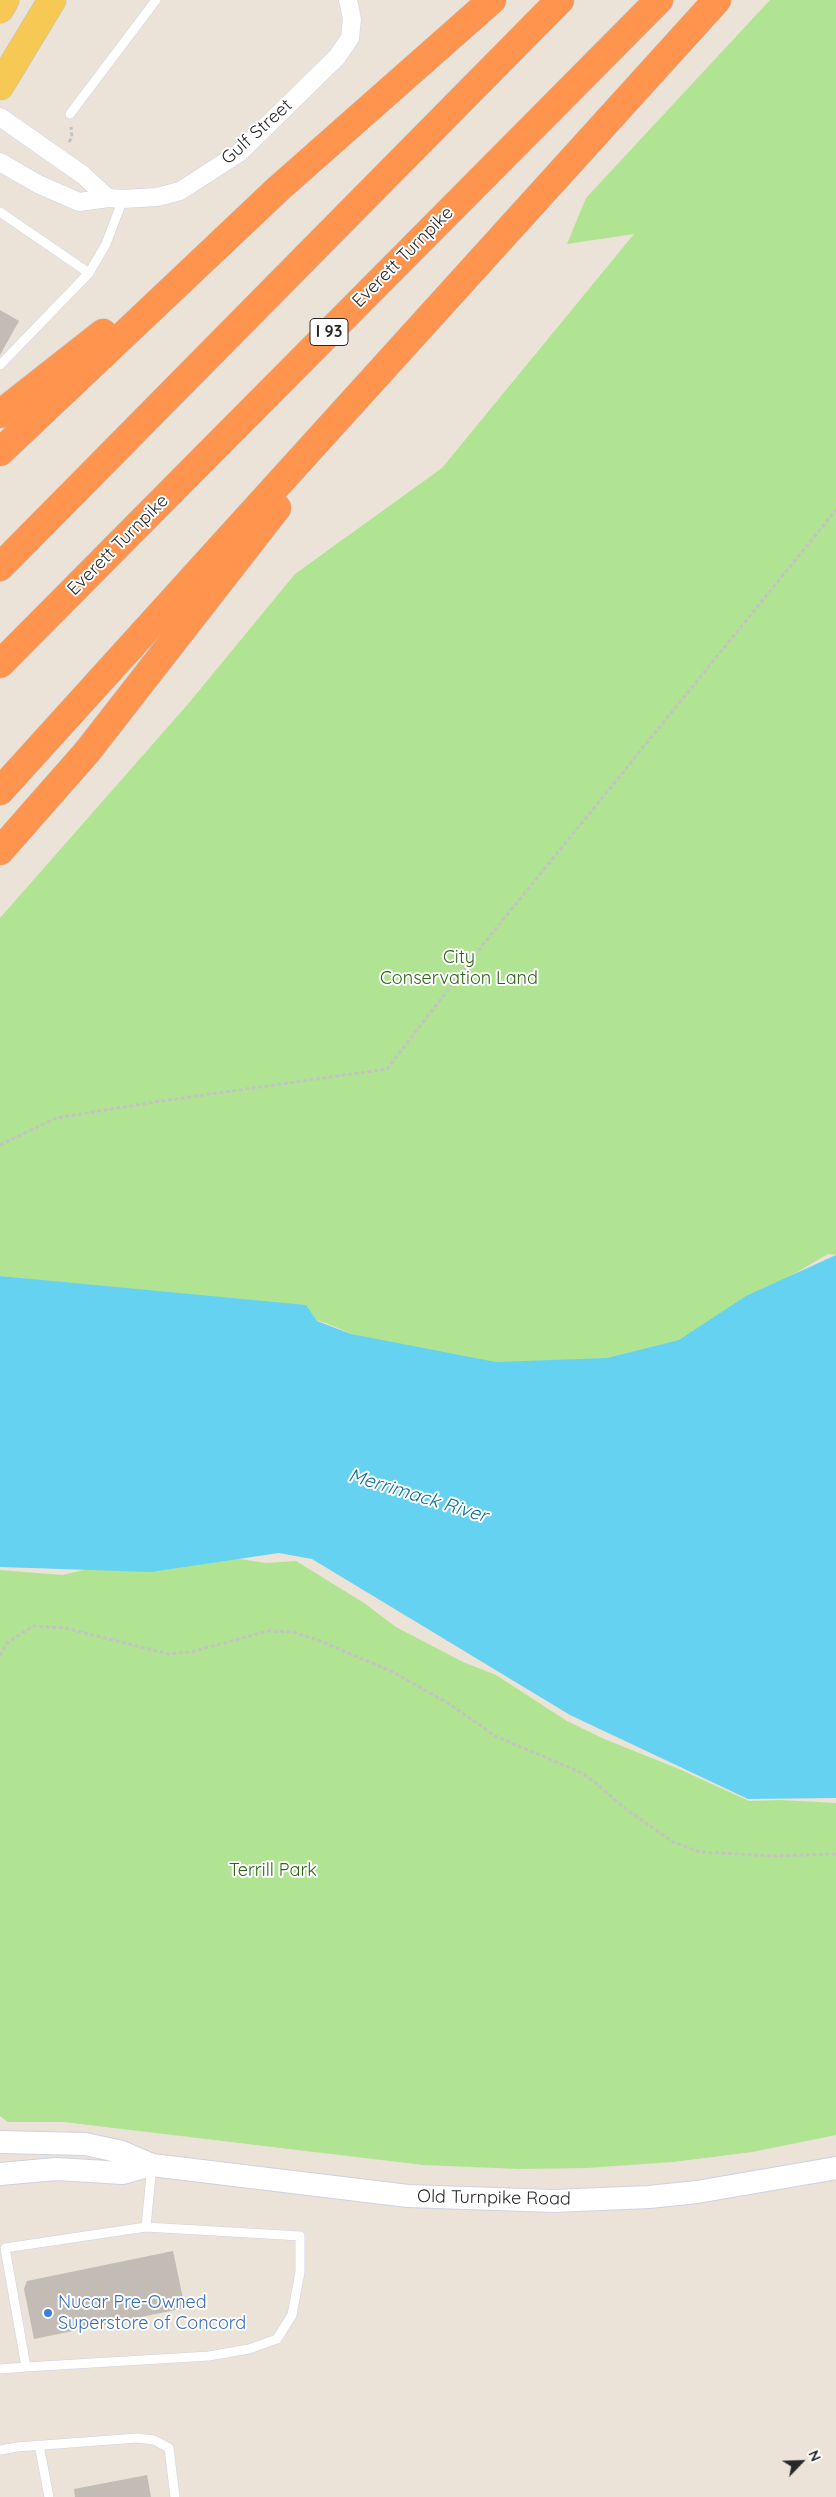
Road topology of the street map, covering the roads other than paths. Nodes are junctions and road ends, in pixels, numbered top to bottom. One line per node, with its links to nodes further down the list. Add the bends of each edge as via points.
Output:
1 (5, 0): 9 (main road)
2 (52, 0): 10 (main road)
3 (156, 0): 11 (lane)
4 (348, 0): 14 (street, Gulf Street, via 352,19 350,38 337,57 239,153 180,191 157,197)
5 (492, 0): 16 (highway)
6 (560, 0): 22 (highway)
7 (659, 0): 23 (highway, Everett Turnpike / I 93)
8 (717, 0): 18 (highway)
9 (0, 9)
10 (0, 86)
11 (70, 114)
12 (0, 117): 14 (street)
13 (0, 162): 14 (street, Gulf Street, via 79,202)
14 (115, 198): 17 (lane, via 106,244)
15 (0, 212): 17 (lane)
16 (232, 232): 20 (highway); 21 (highway)
17 (89, 273): 19 (lane)
18 (414, 332): 24 (highway); 25 (highway, via 87,752)
19 (0, 365)
20 (0, 414)
21 (0, 452)
22 (0, 567)
23 (0, 664)
24 (0, 791)
25 (0, 850)
26 (0, 2142): 27 (street, Old Turnpike Road, via 85,2144 122,2152)
27 (152, 2165): 28 (street, Old Turnpike Road, via 408,2196 554,2201 697,2192); 29 (street, Old Turnpike Road, via 123,2173 56,2169); 30 (lane)
28 (836, 2168)
29 (0, 2174)
30 (146, 2227): 31 (lane, via 5,2248); 31 (lane, via 300,2236 300,2272 292,2315 277,2339 249,2349 209,2356)
31 (26, 2367): 32 (lane)
32 (0, 2369)
33 (38, 2445): 34 (lane); 35 (lane); 36 (lane, via 137,2438 154,2440 169,2448)
34 (0, 2450)
35 (49, 2497)
36 (175, 2497)

